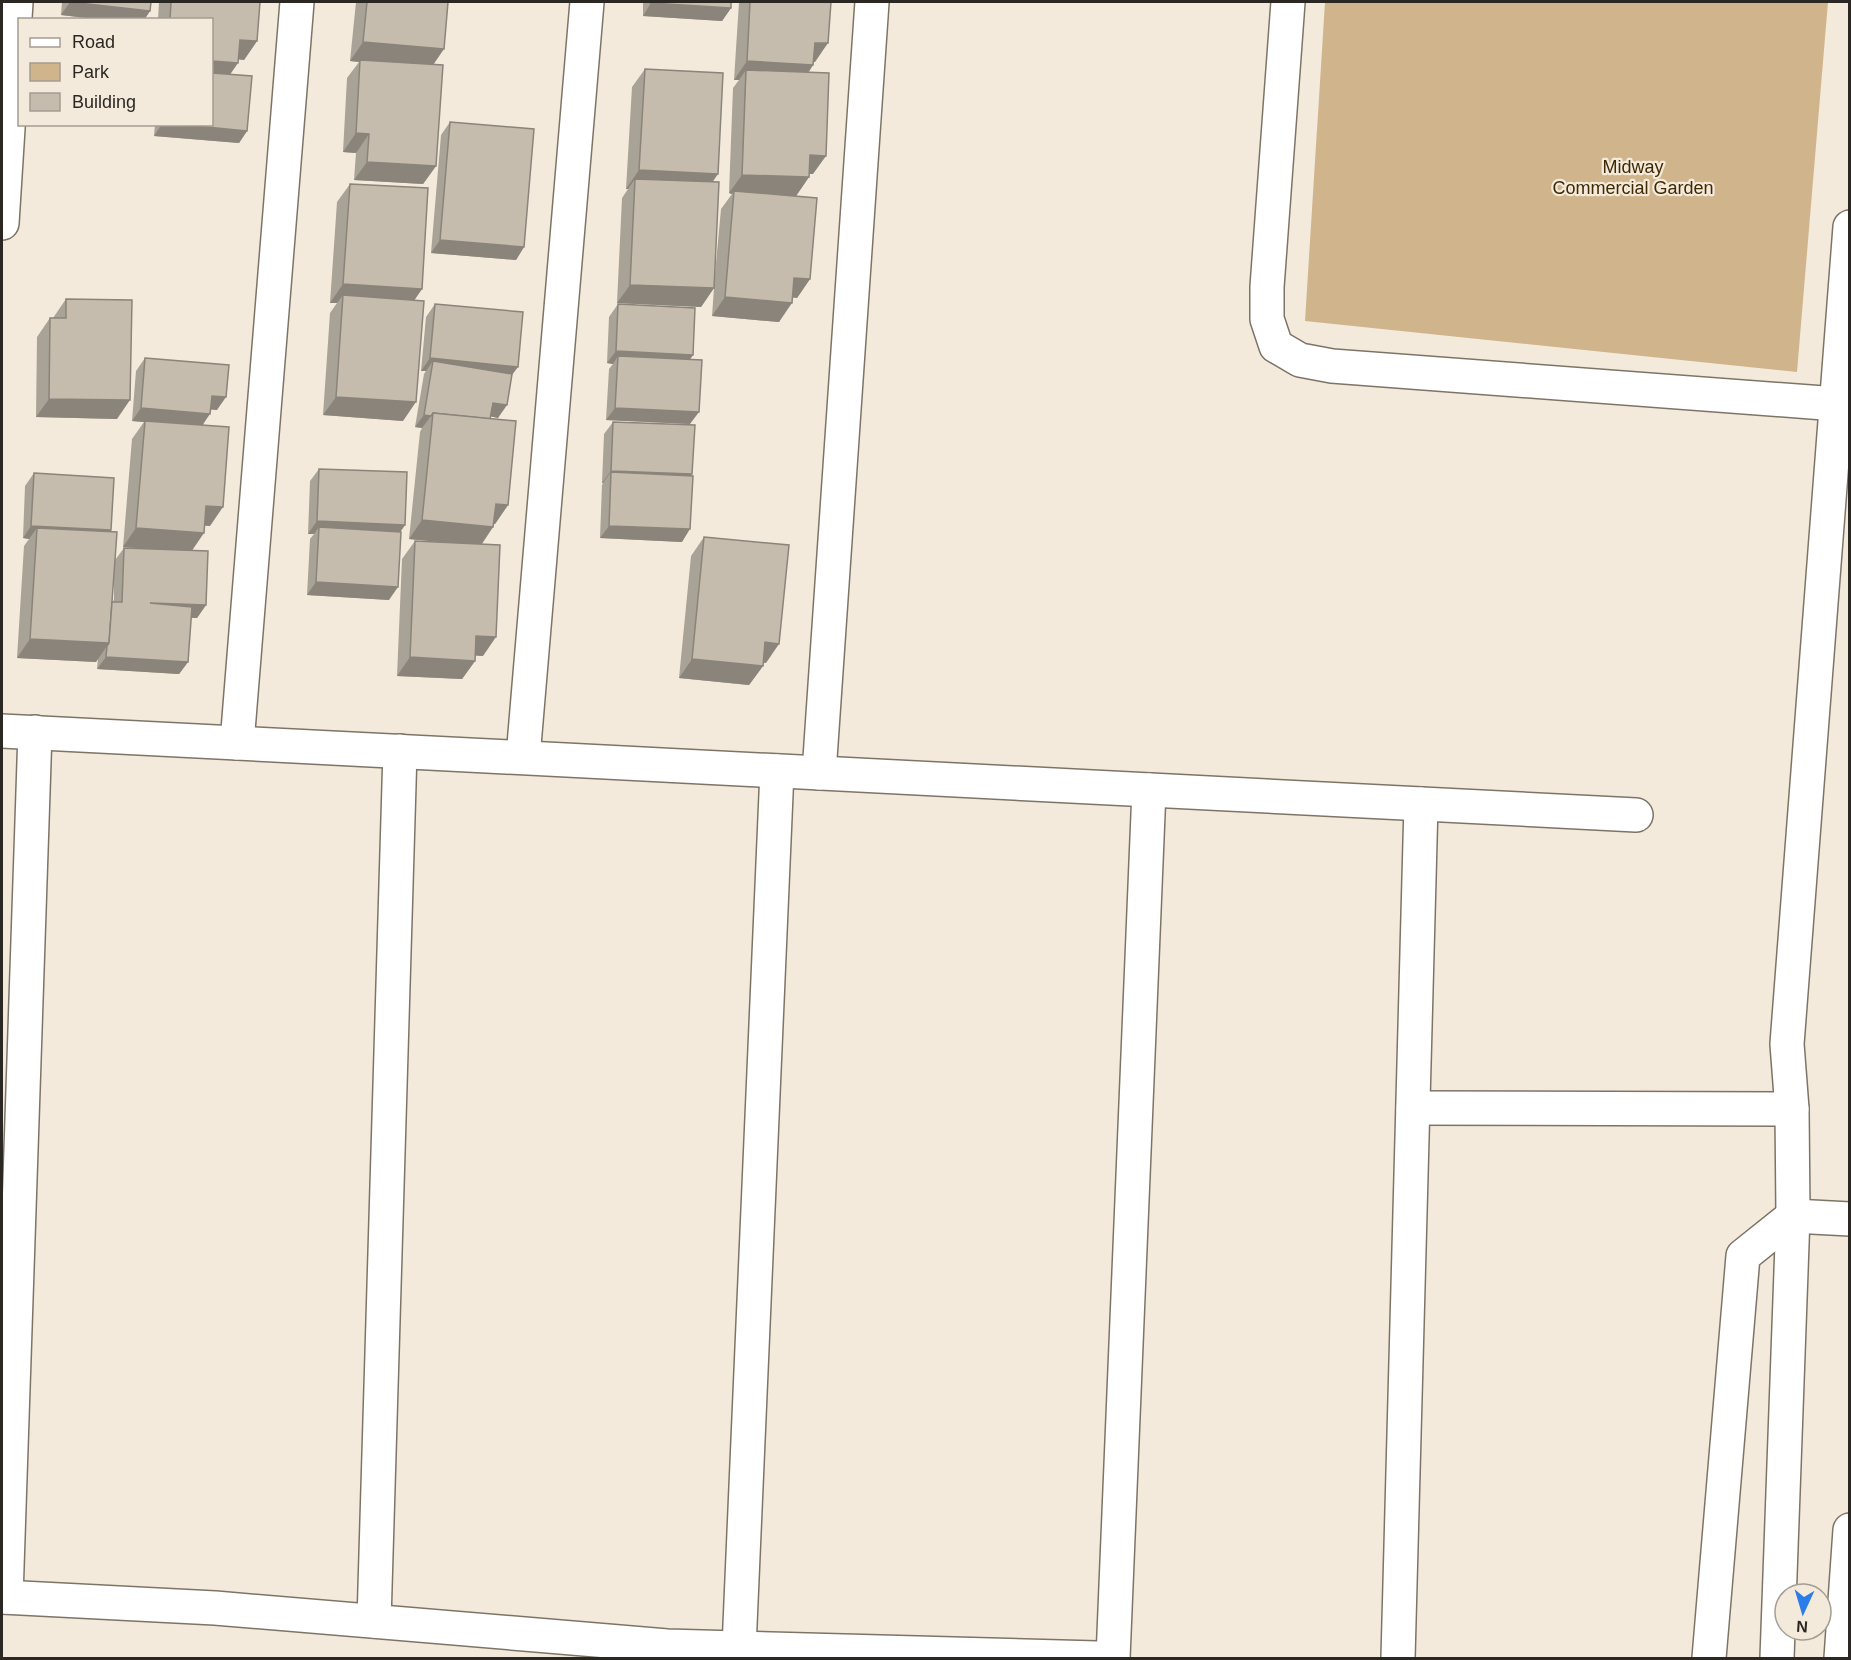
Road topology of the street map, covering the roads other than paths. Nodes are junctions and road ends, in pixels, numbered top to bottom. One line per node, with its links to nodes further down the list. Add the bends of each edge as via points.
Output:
1 (16, 2): 6 (street)
2 (297, 2): 12 (street)
3 (587, 2): 14 (street)
4 (872, 2): 16 (street)
5 (1288, 2): 9 (street, via 1267,287 1267,319 1276,346 1300,360 1332,366)
6 (2, 218): 7 (street)
7 (2, 223)
8 (1850, 227): 9 (street)
9 (1837, 404): 21 (street, via 1787,1044)
10 (2, 731): 11 (street)
11 (35, 732): 12 (street); 25 (street)
12 (237, 743): 13 (street)
13 (400, 751): 14 (street); 26 (street)
14 (523, 757): 15 (street)
15 (777, 771): 16 (street); 27 (street)
16 (819, 773): 17 (street)
17 (1149, 790): 18 (street); 30 (street)
18 (1421, 804): 19 (street); 20 (street)
19 (1636, 815)
20 (1413, 1108): 21 (street); 31 (street)
21 (1792, 1109): 22 (street)
22 (1793, 1216): 23 (street); 32 (street, via 1743,1256); 33 (street)
23 (1850, 1219)
24 (1850, 1530): 34 (street)
25 (4, 1597): 26 (street)
26 (374, 1621): 28 (street)
27 (739, 1648): 28 (street); 29 (street)
28 (667, 1652)
29 (1097, 1659)
30 (1113, 1659)
31 (1398, 1659)
32 (1709, 1659)
33 (1777, 1659)
34 (1841, 1659)

